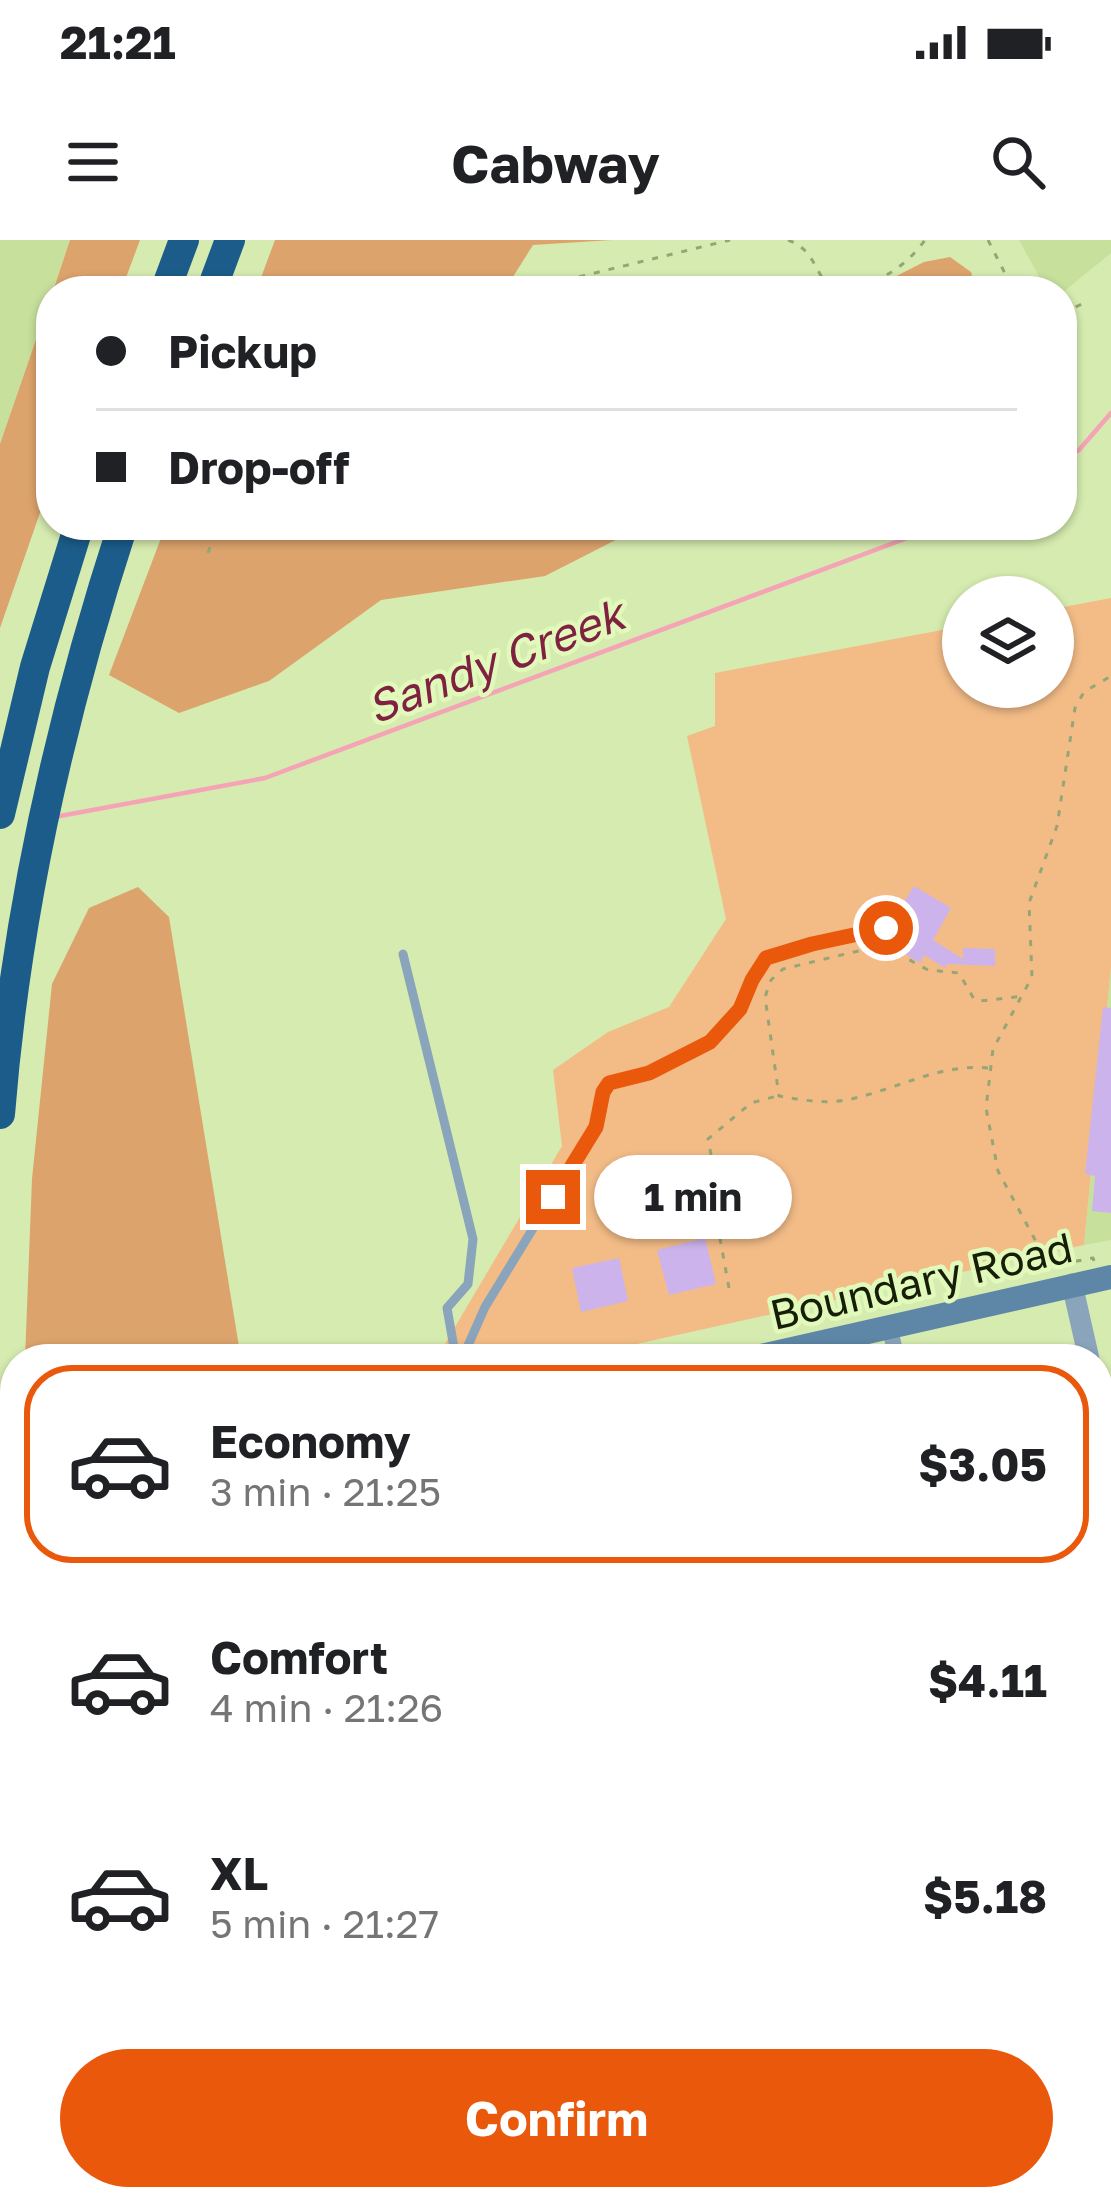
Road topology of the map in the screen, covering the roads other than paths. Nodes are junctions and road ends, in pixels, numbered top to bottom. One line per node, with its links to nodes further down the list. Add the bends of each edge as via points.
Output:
1 (184, 240): 3 (highway)
2 (230, 240): 4 (highway)
3 (171, 276)
4 (217, 276)
5 (74, 540): 7 (highway)
6 (118, 540): 10 (highway, via 44,805)
7 (0, 814)
8 (897, 935): 15 (lane, via 881,927 766,958 740,1009 710,1042 609,1083 596,1127)
9 (403, 954): 14 (lane, via 473,1239 468,1284 447,1308)
10 (0, 1114)
11 (1102, 1269): 12 (main road, Boundary Road)
12 (1072, 1284): 13 (main road, Boundary Road); 18 (street)
13 (889, 1325): 16 (main road, Boundary Road); 17 (street)
14 (455, 1344)
15 (466, 1344)
16 (810, 1344)
17 (893, 1344)
18 (1086, 1344)

